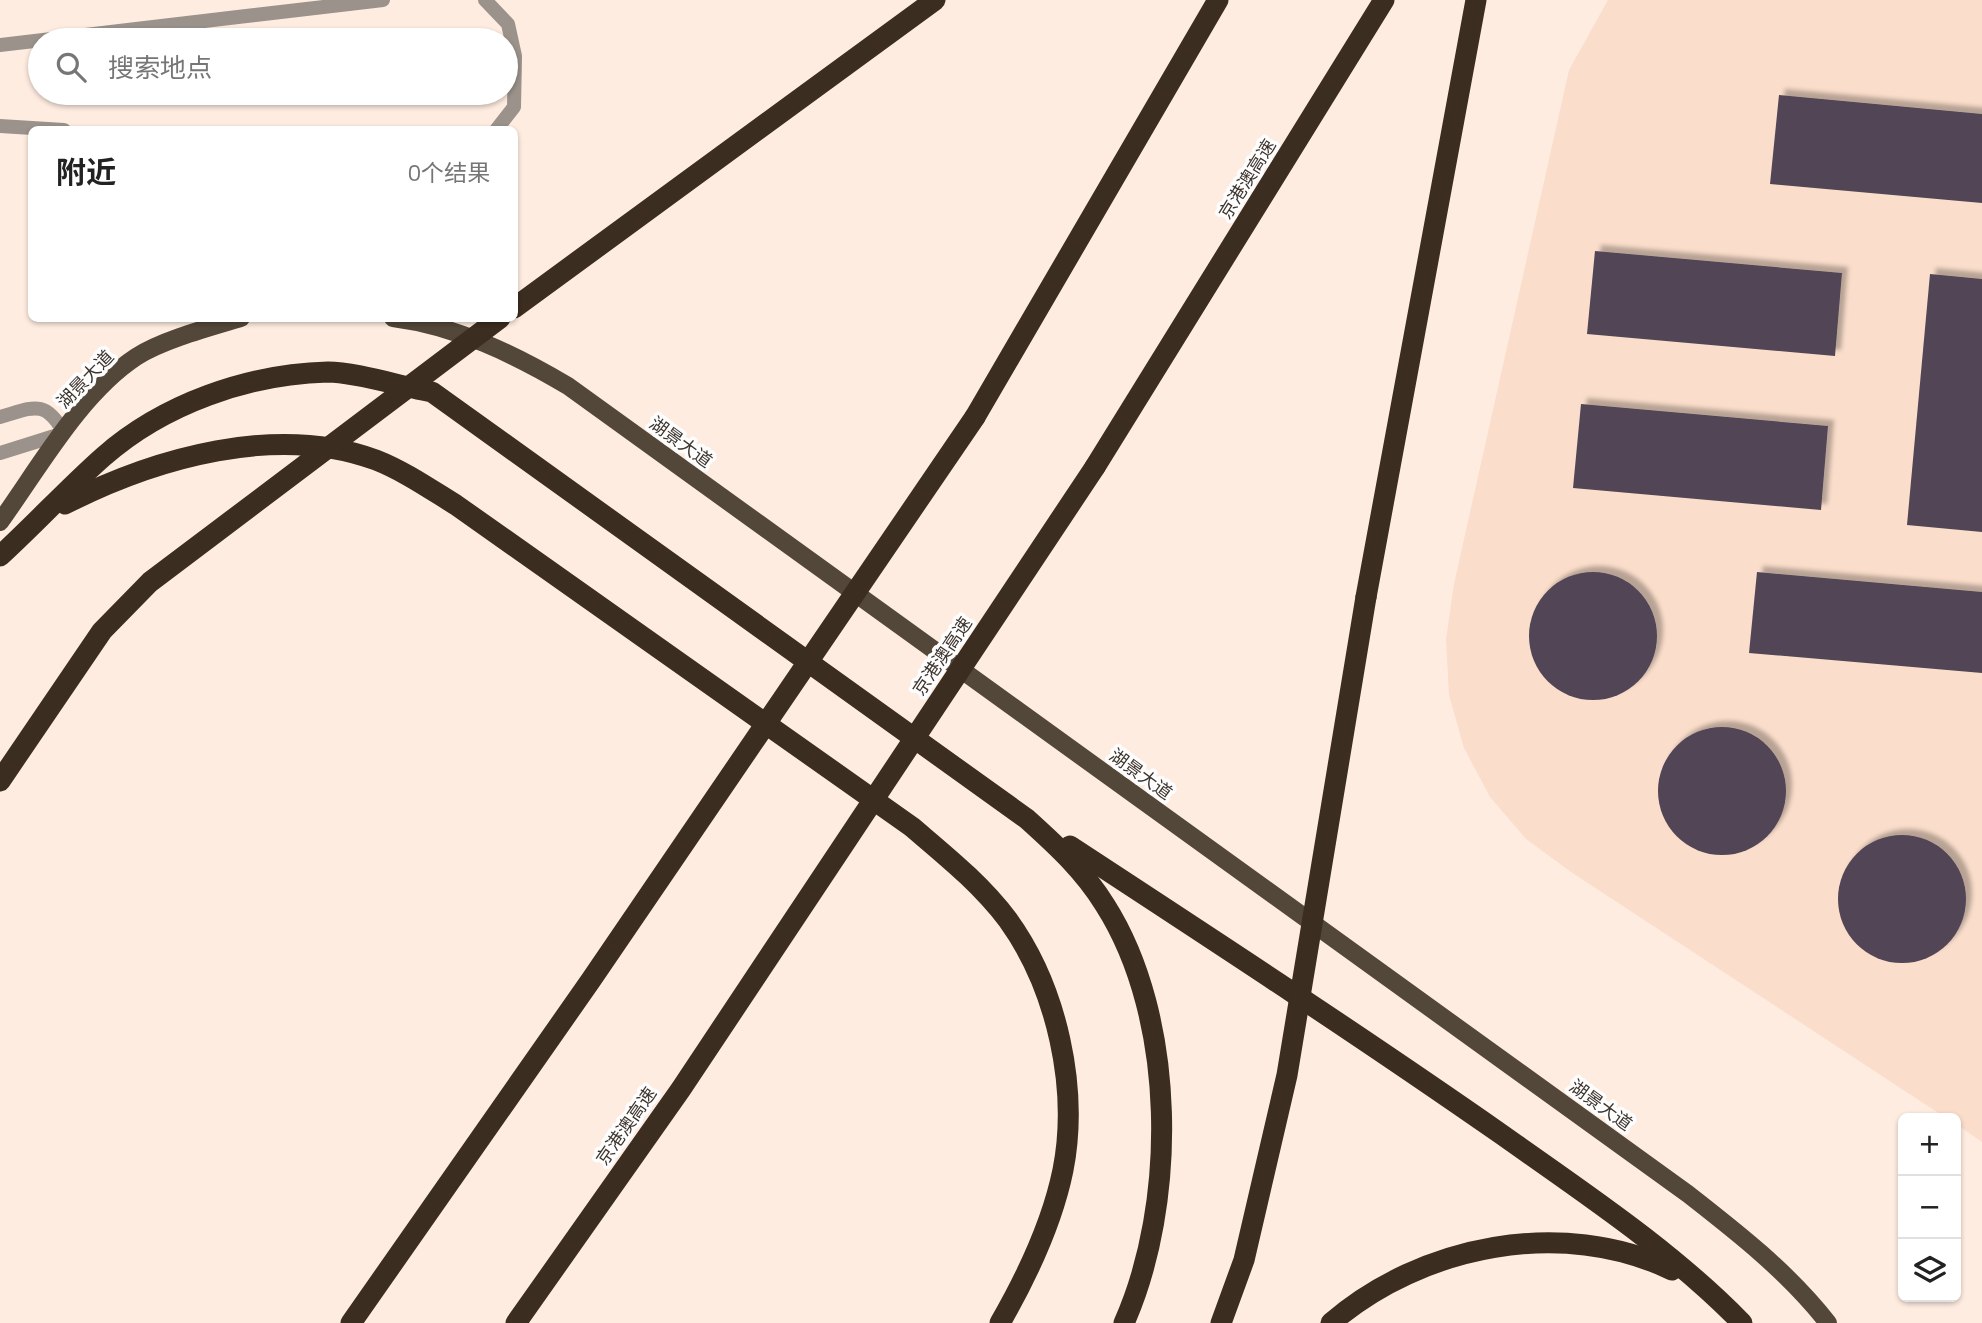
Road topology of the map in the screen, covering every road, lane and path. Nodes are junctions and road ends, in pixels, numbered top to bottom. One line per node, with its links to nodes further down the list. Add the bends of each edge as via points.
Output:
1 (383, 0): 7 (lane)
2 (485, 0): 8 (lane)
3 (934, 0): 15 (highway)
4 (1218, 0): 28 (highway, bridge, via 975,417)
5 (1384, 0): 29 (highway, 京港澳高速, bridge, via 1094,467 688,1077)
6 (1476, 0): 32 (highway, bridge, via 1366,597 1287,1074 1244,1260)
7 (145, 28)
8 (509, 28)
9 (28, 42): 10 (lane)
10 (0, 45)
11 (514, 105): 13 (lane)
12 (0, 125): 14 (lane)
13 (499, 126)
14 (28, 127)
15 (518, 305)
16 (228, 322): 20 (main road, 湖景大道, via 136,357 85,404)
17 (417, 322): 35 (main road, 湖景大道, via 522,359 568,386 1688,1194 1750,1243 1804,1293)
18 (495, 322): 25 (highway, bridge, via 150,582 102,632)
19 (0, 417): 20 (lane, via 41,408 55,417)
20 (64, 433): 21 (lane); 22 (main road, 湖景大道)
21 (0, 453)
22 (0, 522)
23 (36, 523): 24 (highway); 26 (highway, via 104,456 156,420 200,398 273,379 330,372 432,392); 30 (highway, via 110,483 229,450 272,445 325,447 376,460 456,505 912,827 982,889 1008,921 1043,985 1062,1053 1063,1169 1038,1247)
24 (0, 556)
25 (0, 781)
26 (1027, 818): 27 (highway, via 1363,1038 1606,1208); 31 (highway, via 1074,861 1107,907 1149,1011 1161,1114 1160,1175 1138,1293)
27 (1706, 1286): 33 (highway, via 1648,1258 1589,1245 1518,1244 1460,1253 1403,1275); 34 (highway)
28 (351, 1323)
29 (516, 1323)
30 (1000, 1323)
31 (1124, 1323)
32 (1222, 1323)
33 (1331, 1323)
34 (1742, 1323)
35 (1828, 1323)

